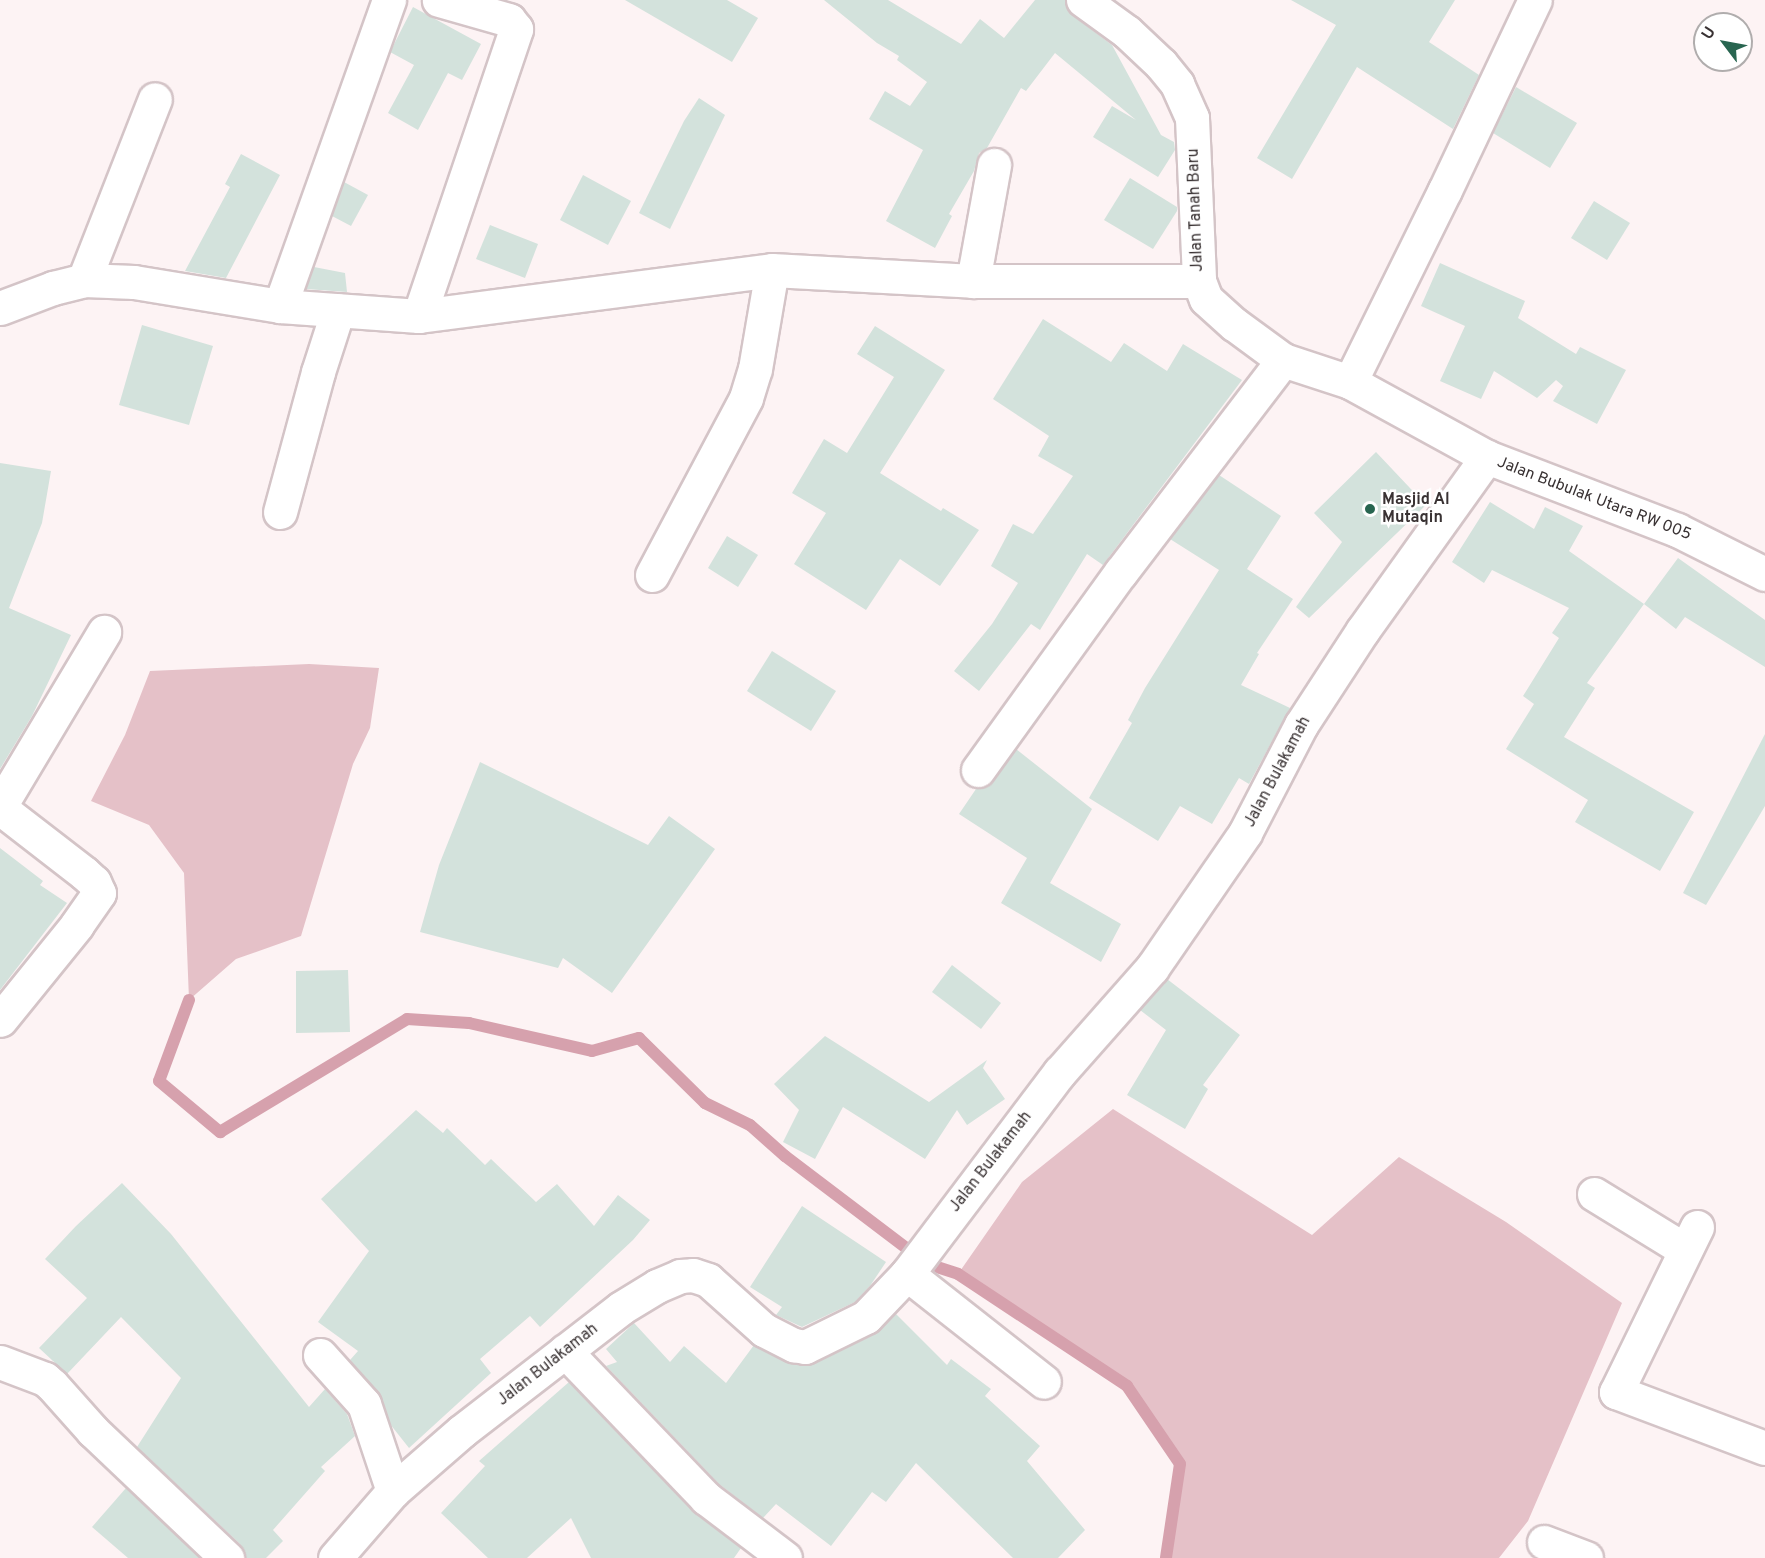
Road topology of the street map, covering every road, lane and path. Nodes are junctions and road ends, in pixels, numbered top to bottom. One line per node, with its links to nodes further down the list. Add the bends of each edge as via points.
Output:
1 (389, 0): 11 (street)
2 (439, 0): 14 (street, via 509,20 516,29)
3 (1083, 0): 10 (street, Jalan Tanah Baru, via 1161,64 1177,84 1192,118)
4 (1535, 0): 16 (street)
5 (155, 99): 8 (street)
6 (994, 165): 9 (street)
7 (772, 270): 9 (street); 14 (street); 20 (street, via 755,369 746,398)
8 (84, 280): 11 (street, via 134,282); 12 (street)
9 (973, 281): 10 (street)
10 (1199, 281): 15 (street, Jalan Tanah Baru, via 1206,299)
11 (280, 306): 13 (street)
12 (0, 308)
13 (338, 310): 14 (street); 18 (street)
14 (419, 316)
15 (1283, 360): 16 (street, Jalan Tanah Baru); 22 (street, via 1100,600)
16 (1350, 382): 17 (street, Jalan Tanah Baru)
17 (1487, 457): 19 (street, Jalan Bubulak Utara RW 005, via 1677,530); 26 (street, Jalan Bulakamah, via 1363,630 1301,725 1245,833 1152,968 1060,1072)
18 (280, 512)
19 (1765, 574)
20 (651, 575)
21 (104, 632): 23 (street)
22 (978, 770)
23 (0, 807): 24 (street, via 84,873 99,893)
24 (0, 1019)
25 (1594, 1194): 31 (street, via 1691,1239 1616,1392)
26 (907, 1274): 27 (street, Jalan Bulakamah, via 866,1317 805,1347 764,1330 708,1280 680,1276 621,1308); 30 (street)
27 (565, 1352): 32 (street, Jalan Bulakamah, via 462,1431); 36 (street, via 706,1498)
28 (320, 1355): 32 (street, via 364,1404)
29 (0, 1362): 34 (street, via 52,1385 93,1431)
30 (1044, 1382)
31 (1765, 1448)
32 (393, 1491): 35 (street, Jalan Bulakamah)
33 (1544, 1542): 37 (street)
34 (227, 1558)
35 (335, 1558)
36 (785, 1558)
37 (1586, 1558)

